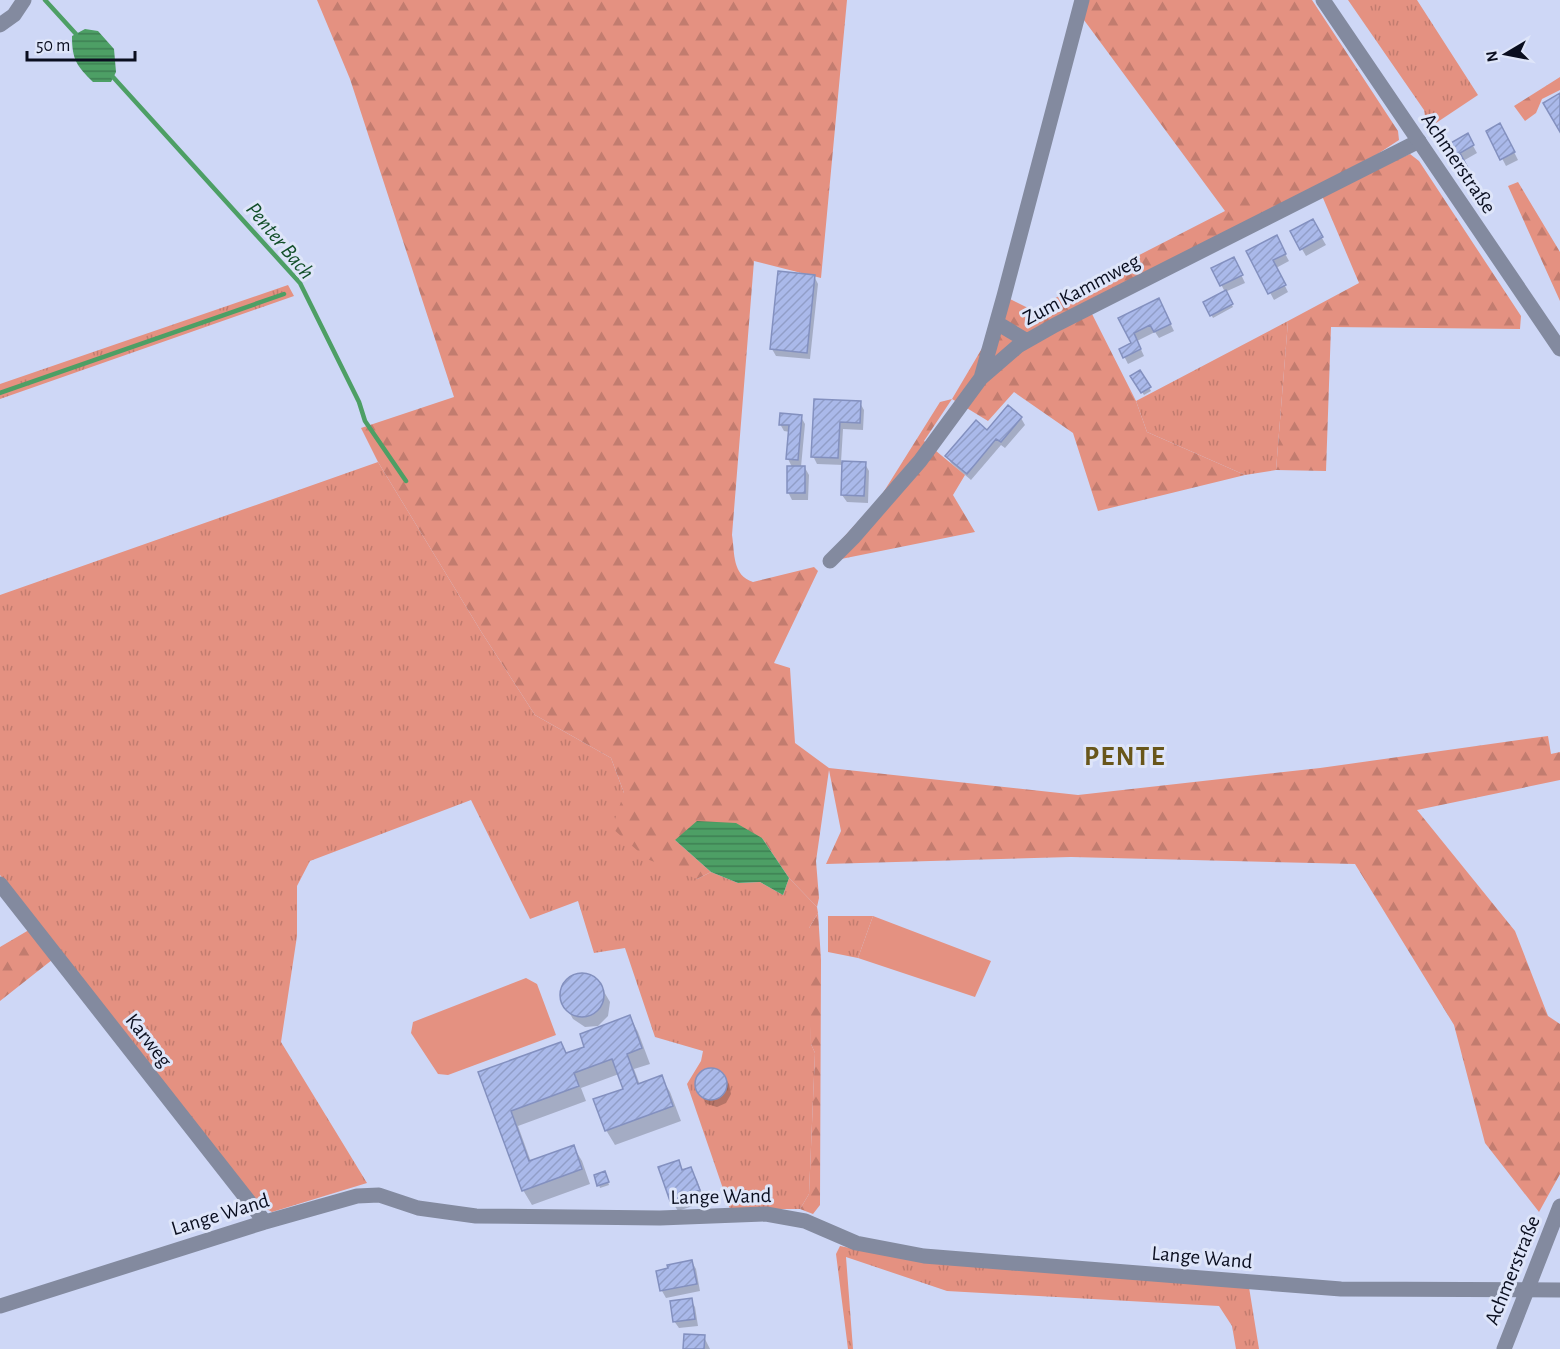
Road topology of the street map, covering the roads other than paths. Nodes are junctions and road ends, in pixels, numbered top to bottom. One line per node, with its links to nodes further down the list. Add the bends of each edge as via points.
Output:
1 (24, 0): 4 (street, via 14,15)
2 (1082, 0): 6 (street)
3 (1323, 0): 5 (street, Achmerstraße)
4 (0, 25)
5 (1419, 141): 7 (street, Zum Kammweg); 8 (street, Achmerstraße)
6 (997, 323): 7 (street); 9 (street)
7 (1027, 341): 9 (street, Zum Kammweg)
8 (1560, 349)
9 (981, 378): 10 (street, Zum Kammweg, via 920,461)
10 (830, 561)
11 (0, 884): 13 (street, Karweg)
12 (1560, 1206): 15 (street, Achmerstraße)
13 (265, 1222): 15 (street, Lange Wand, via 357,1196 379,1195 418,1208 476,1216 660,1218 766,1214 806,1221 856,1243 924,1256 1341,1289); 16 (street, Lange Wand)
14 (1560, 1290): 15 (street, Lange Wand)
15 (1526, 1291): 17 (street, Achmerstraße)
16 (0, 1306)
17 (1504, 1349)

